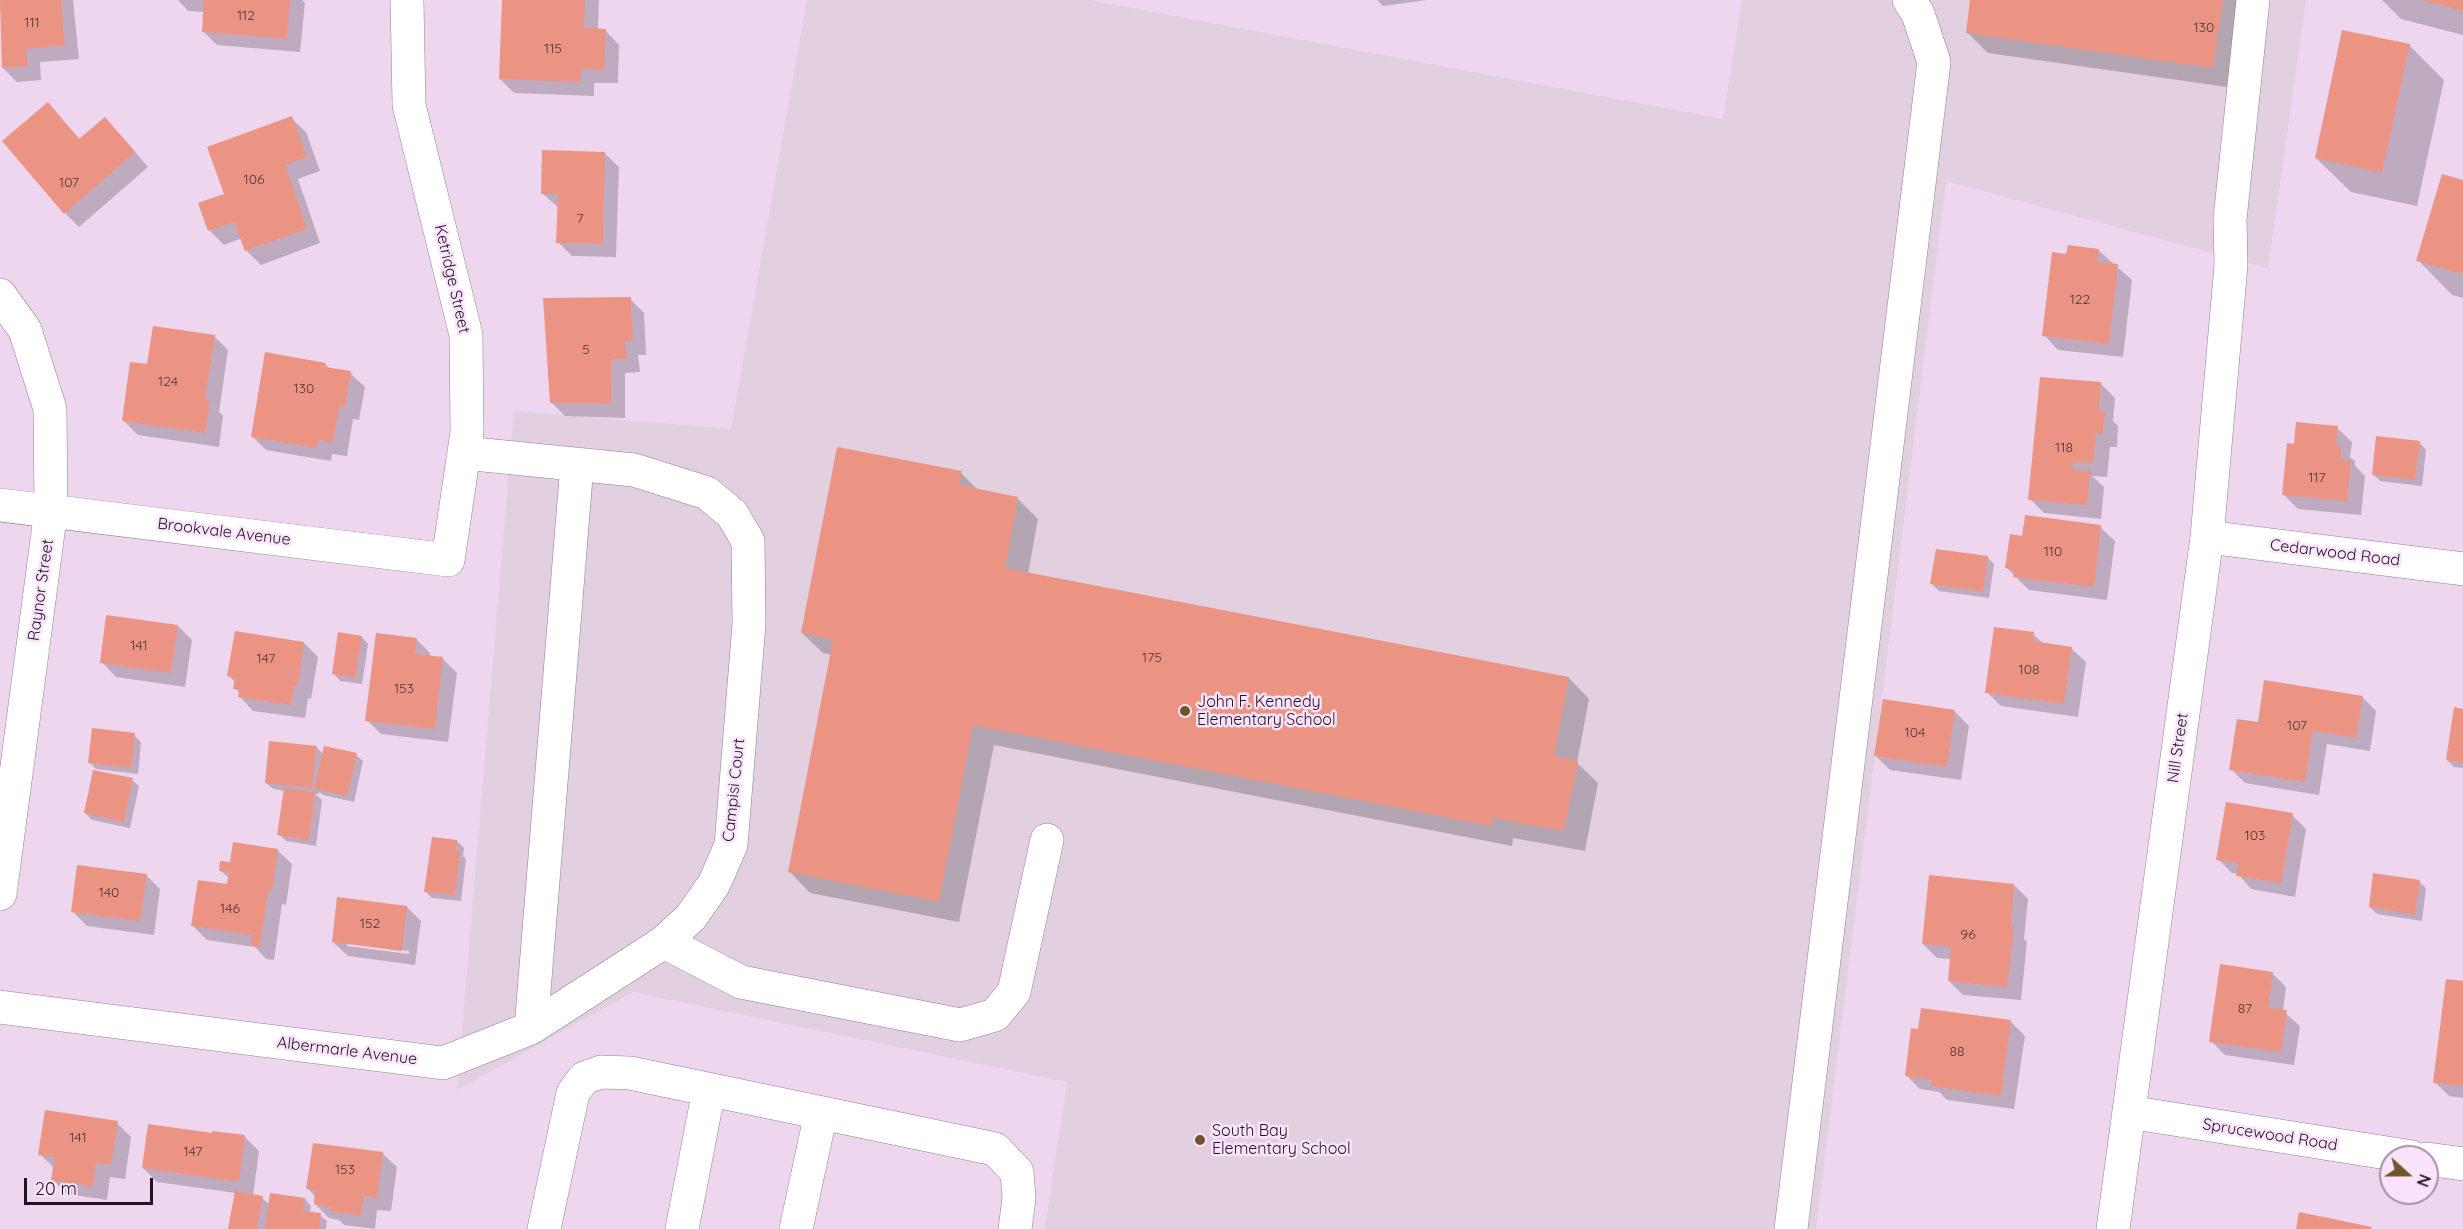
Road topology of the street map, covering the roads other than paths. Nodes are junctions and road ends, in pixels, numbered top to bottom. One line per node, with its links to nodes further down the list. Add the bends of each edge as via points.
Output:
1 (407, 0): 5 (street, Ketridge Street, via 409,105 466,335)
2 (1909, 0): 27 (street, via 1918,14 1934,62)
3 (2253, 0): 9 (street, Nill Street, via 2230,219 2231,265)
4 (0, 295): 8 (street, Raynor Street, via 25,330 50,409)
5 (464, 453): 6 (street, Campisi Court); 10 (street, Ketridge Street)
6 (577, 465): 14 (street, Campisi Court, via 634,471 707,493 732,513 748,541 749,624 731,845 714,884 691,917); 16 (street)
7 (0, 505): 8 (street, Brookvale Avenue)
8 (51, 510): 10 (street, Brookvale Avenue); 13 (street, Raynor Street)
9 (2207, 537): 11 (street, Cedarwood Road); 18 (street, Nill Street)
10 (448, 560)
11 (2463, 569)
12 (1047, 840): 14 (street, via 1014,992 995,1015 960,1025 741,982)
13 (0, 894)
14 (664, 942): 16 (street, Albermarle Avenue)
15 (0, 1008): 16 (street, Albermarle Avenue, via 443,1063)
16 (531, 1028)
17 (709, 1090): 19 (street); 23 (street, via 630,1073 601,1072 584,1078 573,1093); 24 (street)
18 (2129, 1112): 20 (street, Sprucewood Road); 28 (street, Nill Street)
19 (821, 1113): 25 (street); 26 (street, via 995,1149 1017,1172)
20 (2379, 1152)
21 (2439, 1161): 22 (street)
22 (2463, 1164)
23 (544, 1229)
24 (682, 1229)
25 (796, 1229)
26 (1015, 1229)
27 (1791, 1229)
28 (2113, 1229)

